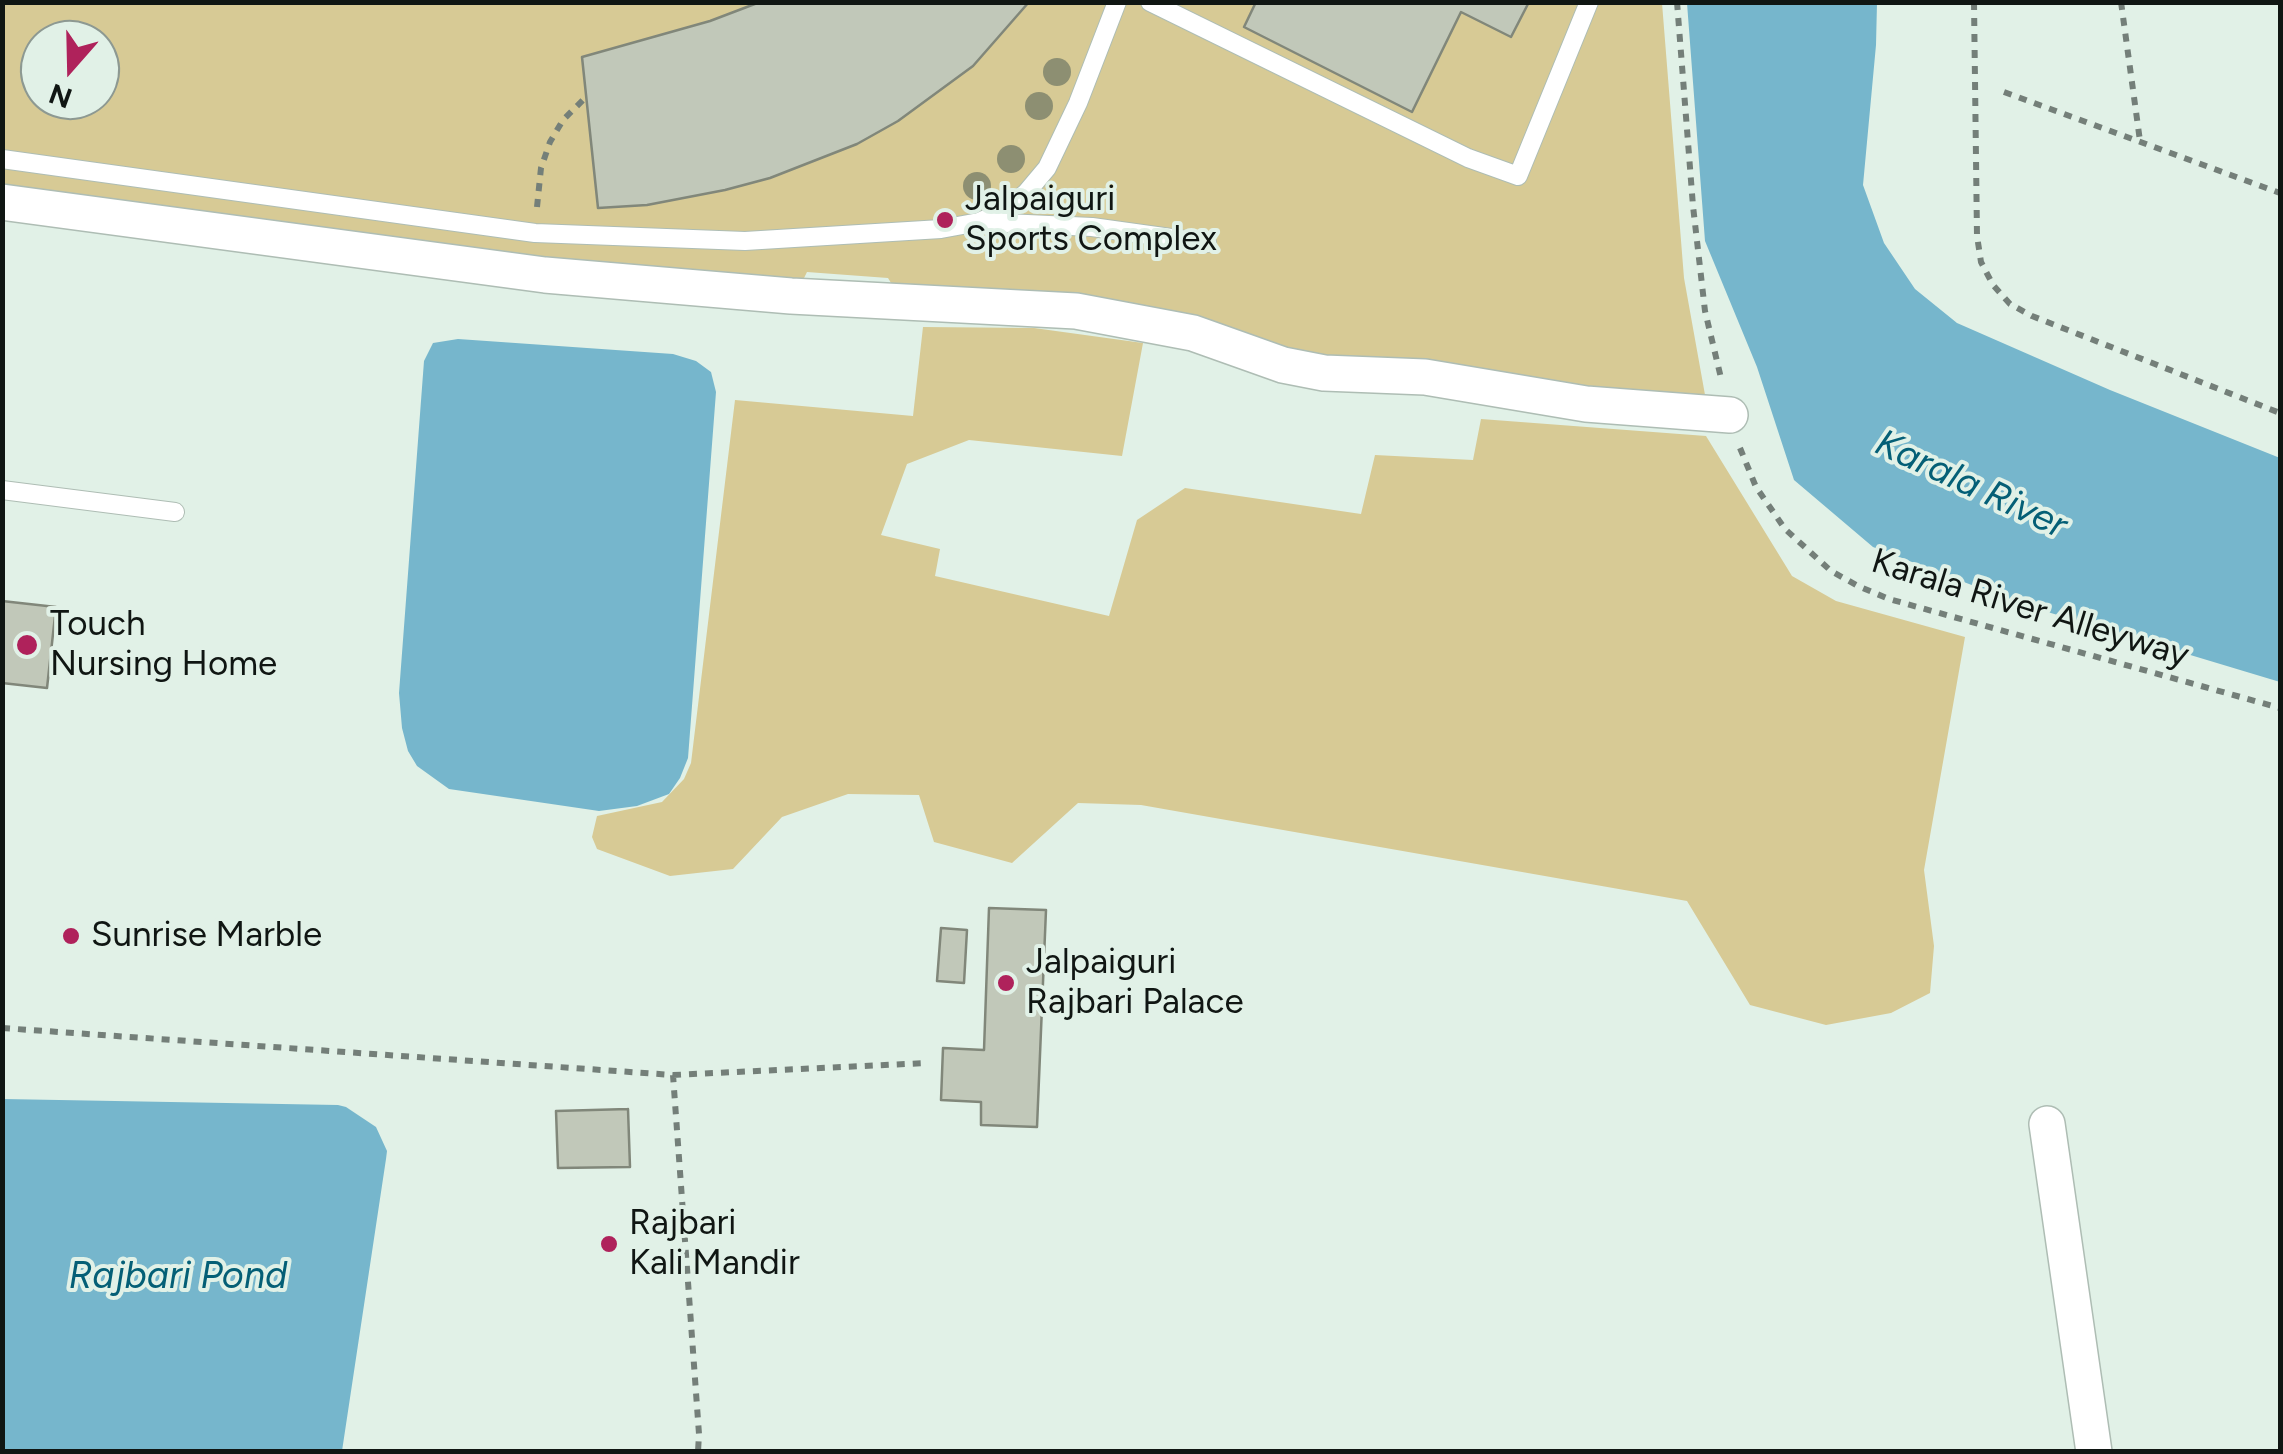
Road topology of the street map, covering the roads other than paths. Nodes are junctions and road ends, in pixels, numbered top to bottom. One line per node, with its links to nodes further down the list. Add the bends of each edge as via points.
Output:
1 (1118, 2): 6 (lane, via 1047,168 1004,211)
2 (1150, 2): 3 (lane, via 1468,158 1518,176)
3 (1589, 2)
4 (2, 159): 6 (lane, via 536,234 745,241)
5 (2, 202): 8 (street, via 545,274 1076,311 1193,332 1324,373 1425,377 1586,404)
6 (979, 222): 7 (lane, via 1092,227)
7 (1207, 243)
8 (1730, 415)
9 (2, 490): 10 (lane)
10 (175, 512)
11 (2047, 1124): 12 (street)
12 (2094, 1452)

